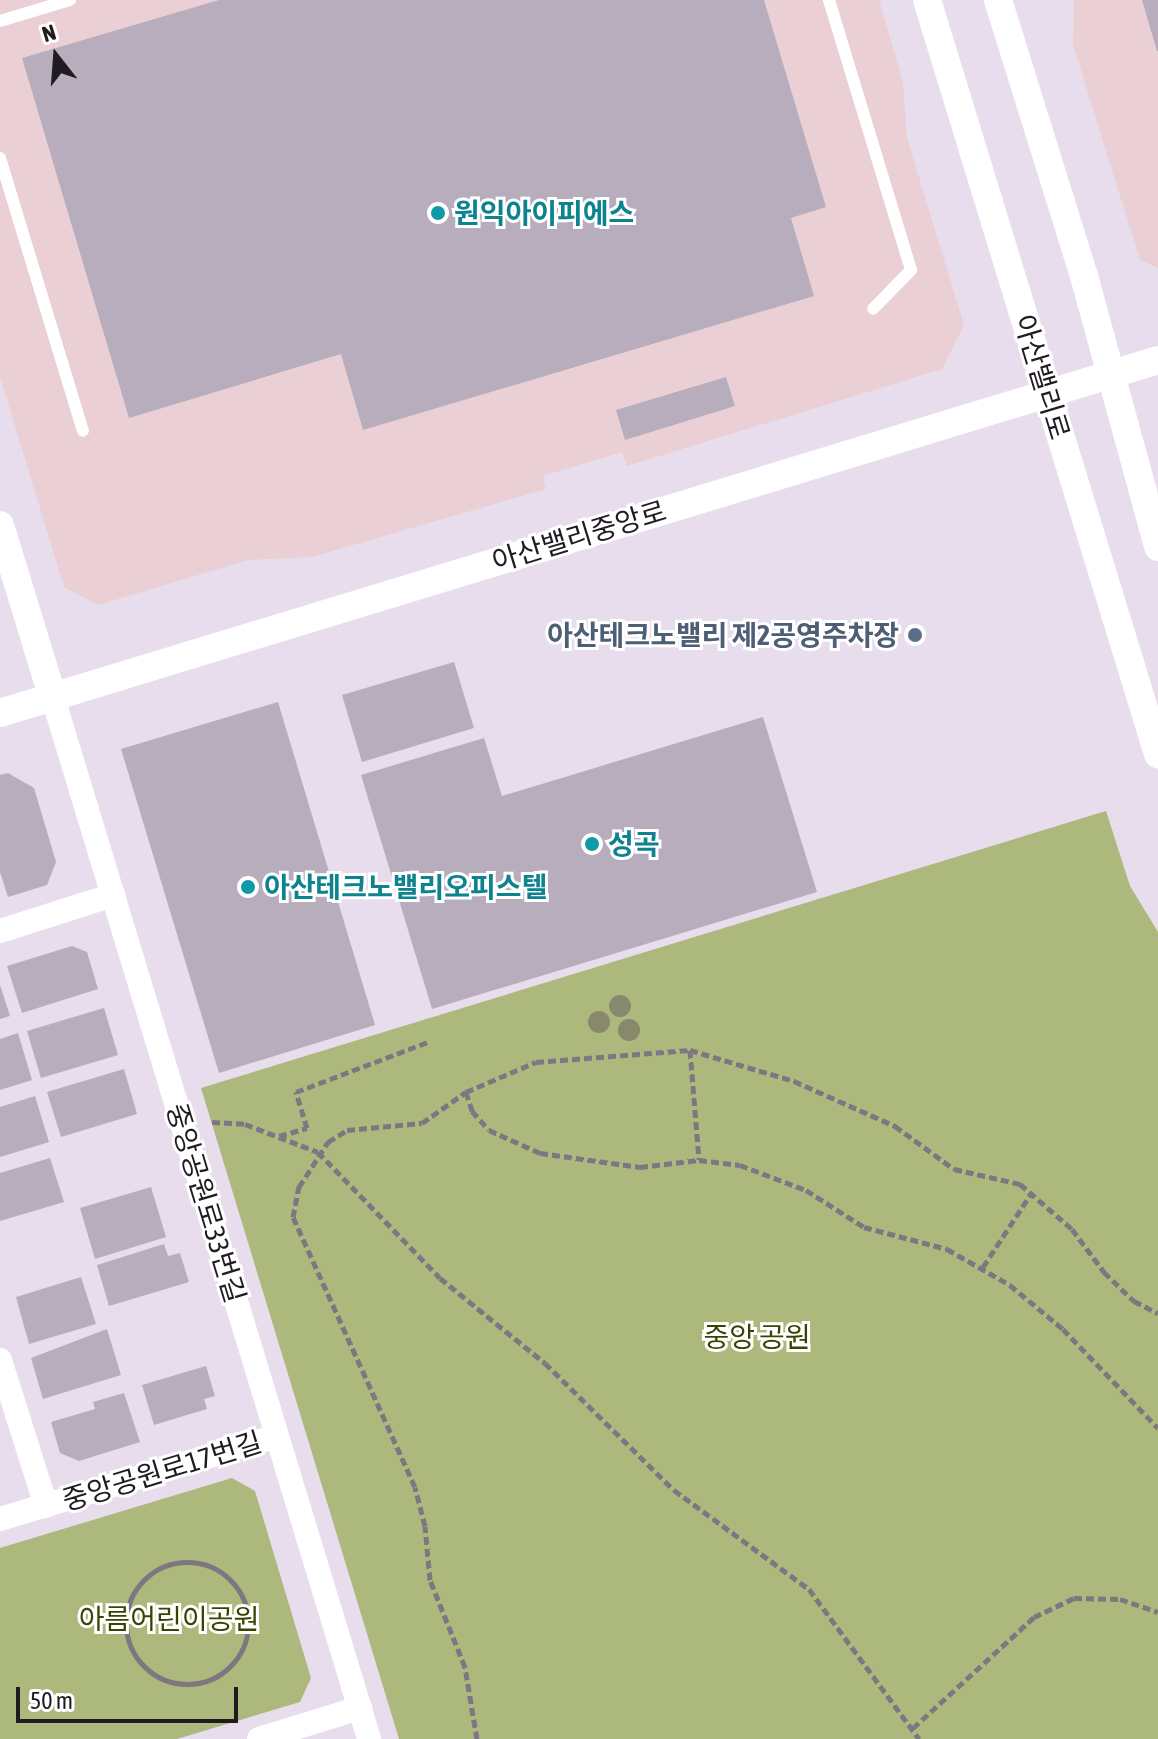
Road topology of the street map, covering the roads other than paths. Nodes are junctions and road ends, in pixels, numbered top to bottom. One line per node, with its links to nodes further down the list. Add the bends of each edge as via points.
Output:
1 (70, 0): 5 (lane)
2 (829, 0): 7 (lane, via 911,270)
3 (927, 0): 10 (street, 아산밸리로)
4 (998, 0): 9 (street)
5 (0, 21)
6 (0, 158): 11 (lane)
7 (873, 309)
8 (1158, 360): 9 (street, 아산밸리중앙로)
9 (1110, 374): 10 (street, 아산밸리중앙로); 13 (street)
10 (1046, 393): 14 (street, 아산밸리중앙로); 16 (street, 아산밸리로)
11 (83, 431)
12 (0, 525): 14 (street)
13 (1158, 547)
14 (53, 698): 15 (street, 아산밸리중앙로); 17 (street, 중앙공원로33번길)
15 (0, 713)
16 (1158, 754)
17 (113, 895): 18 (street); 20 (street, 중앙공원로33번길)
18 (0, 931)
19 (0, 1360): 21 (street, 중앙공원로17번길)
20 (277, 1436): 21 (street, 중앙공원로17번길); 23 (street, 중앙공원로33번길)
21 (46, 1506): 22 (street, 중앙공원로17번길)
22 (0, 1519)
23 (360, 1708): 24 (street); 25 (street, 중앙공원로33번길)
24 (259, 1739)
25 (369, 1739)

